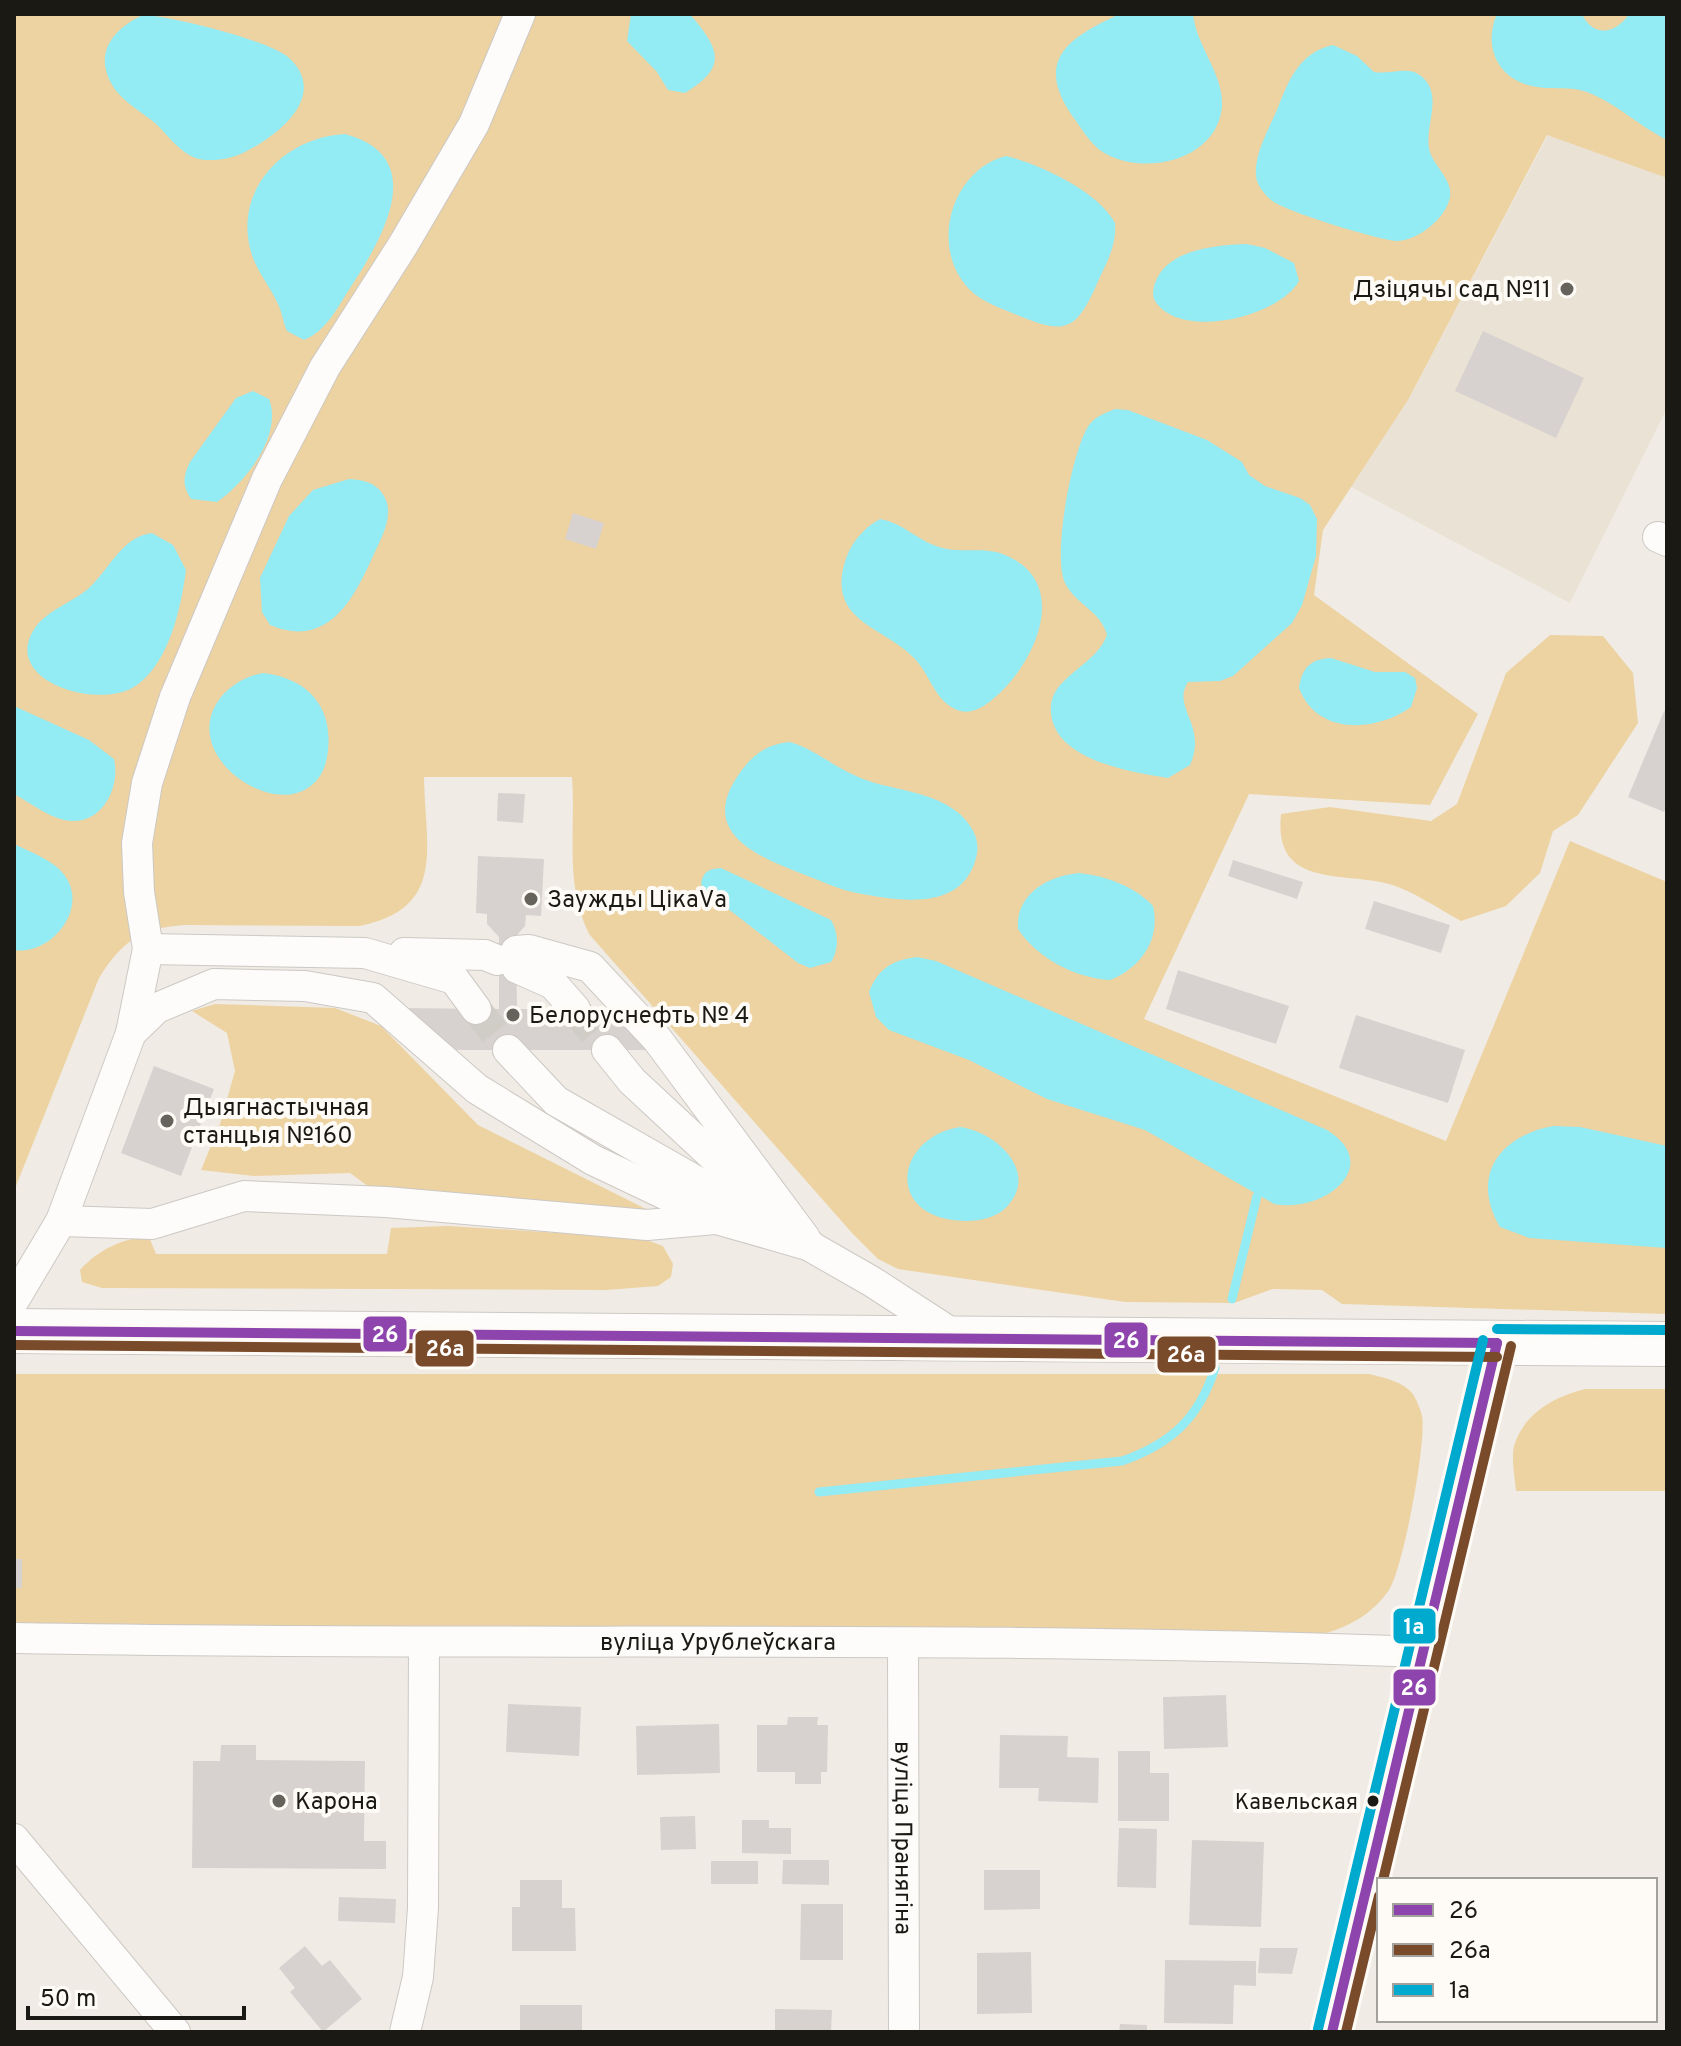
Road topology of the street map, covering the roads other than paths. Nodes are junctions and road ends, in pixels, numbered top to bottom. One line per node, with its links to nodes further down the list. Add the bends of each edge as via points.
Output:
1 (520, 14): 2 (street, via 474,124 325,367 267,479 175,697 147,783 137,843)
2 (148, 949): 3 (street); 7 (street)
3 (365, 953): 4 (street); 5 (street, via 454,979)
4 (503, 958): 6 (street, via 553,984); 12 (street, via 529,950 590,967 657,1039)
5 (476, 1009)
6 (575, 1009)
7 (131, 1033): 10 (street, via 157,1008 214,984 305,986 373,998 477,1089 593,1160); 11 (street)
8 (508, 1050): 12 (street, via 556,1101)
9 (607, 1050): 12 (street, via 632,1081)
10 (717, 1219): 11 (street, via 647,1225 386,1202 244,1196 152,1224); 12 (street)
11 (61, 1221): 13 (street)
12 (811, 1246): 15 (street)
13 (14, 1300)
14 (14, 1331): 15 (highway)
15 (960, 1339): 16 (highway)
16 (1497, 1343): 17 (highway); 21 (main road)
17 (1667, 1344)
18 (14, 1638): 19 (street, вуліца Урублеўскага)
19 (424, 1642): 20 (street, вуліца Урублеўскага); 24 (street, via 422,1921 418,1977)
20 (903, 1644): 21 (street, вуліца Урублеўскага); 25 (street, вуліца Пранягіна)
21 (1423, 1652): 26 (main road)
22 (14, 1839): 23 (street)
23 (175, 2032)
24 (405, 2032)
25 (904, 2032)
26 (1332, 2032)

